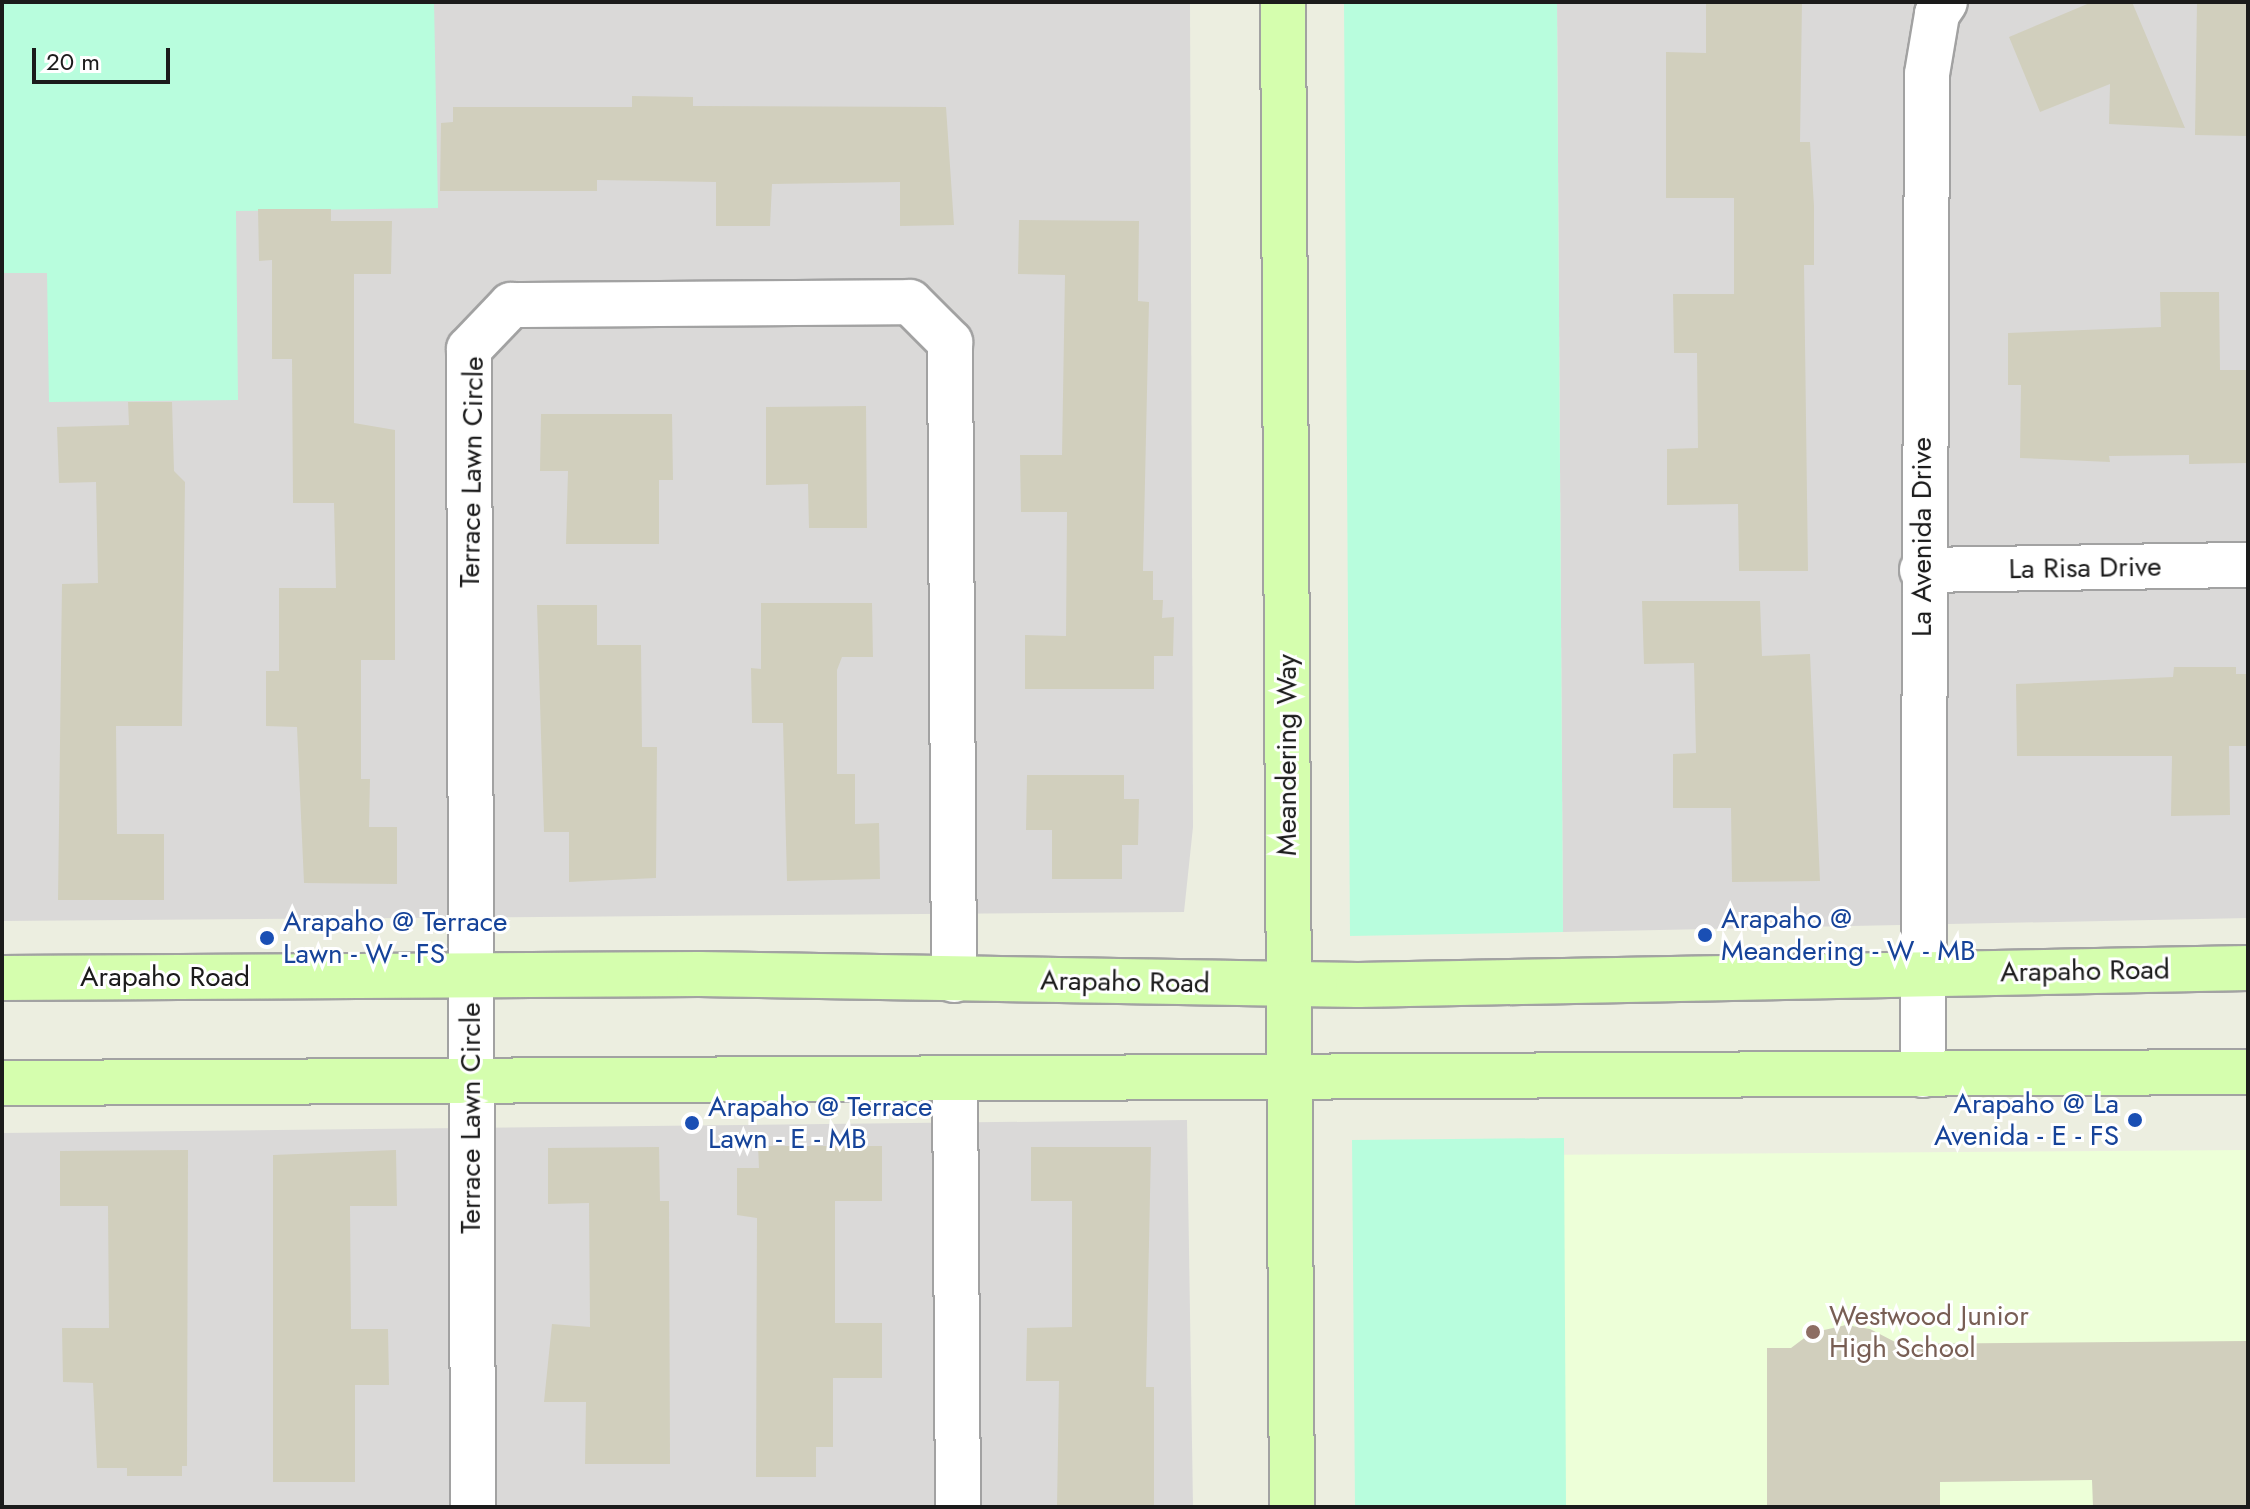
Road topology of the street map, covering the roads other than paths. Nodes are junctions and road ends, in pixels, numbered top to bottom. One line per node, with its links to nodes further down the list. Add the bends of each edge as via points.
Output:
1 (1283, 2): 10 (main road, Meandering Way)
2 (1945, 2): 4 (street, La Avenida Drive, via 1937,14 1927,74)
3 (2248, 565): 4 (street, La Risa Drive)
4 (1922, 570): 6 (street, La Avenida Drive)
5 (2248, 968): 6 (main road, Arapaho Road)
6 (1922, 973): 10 (main road, Arapaho Road); 12 (street, La Avenida Drive)
7 (471, 976): 8 (main road, Arapaho Road); 9 (main road, Arapaho Road); 9 (street, Terrace Lawn Circle, via 469,349 511,305 910,302 950,342); 15 (street, Terrace Lawn Circle)
8 (2, 978)
9 (954, 980): 10 (main road, Arapaho Road)
10 (1289, 984): 13 (main road, Meandering Way)
11 (2248, 1072): 12 (main road)
12 (1923, 1075): 13 (main road)
13 (1290, 1076): 14 (main road); 19 (main road, Meandering Way)
14 (955, 1078): 15 (main road); 18 (street)
15 (471, 1081): 16 (main road); 17 (street, Terrace Lawn Circle)
16 (2, 1083)
17 (473, 1507)
18 (958, 1507)
19 (1292, 1507)

